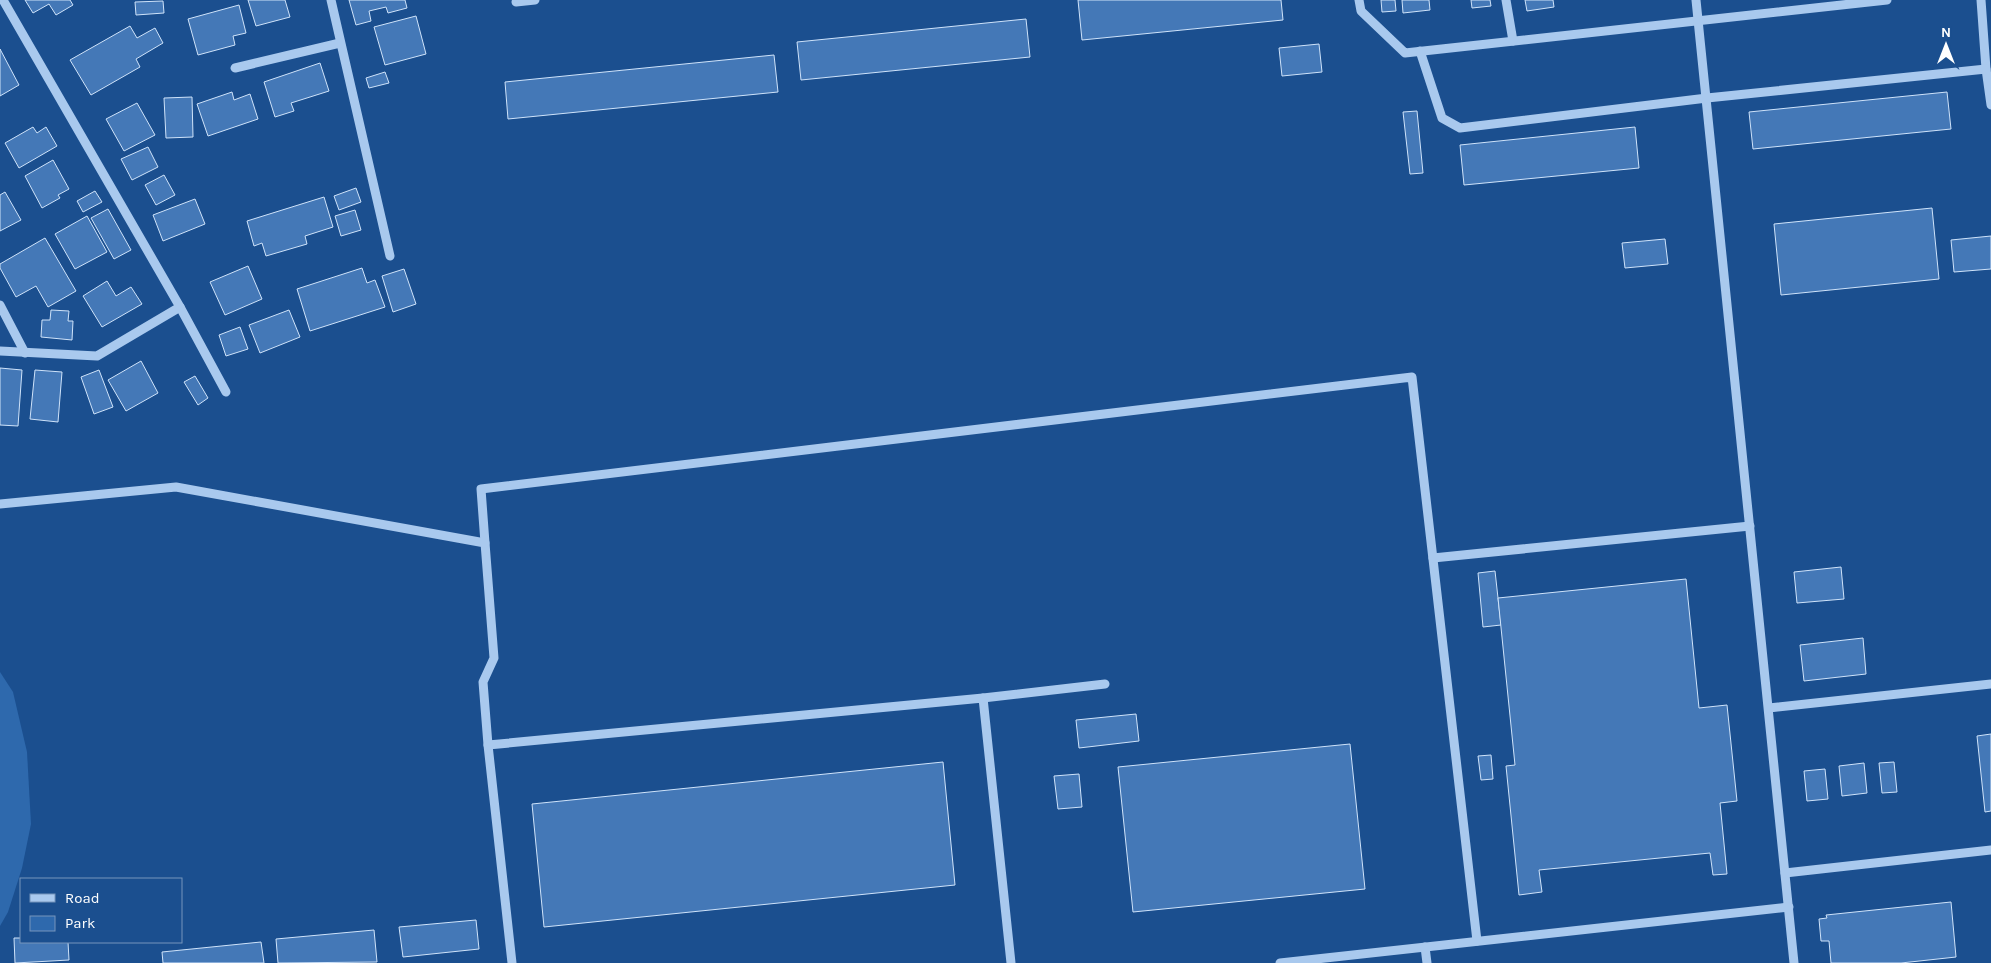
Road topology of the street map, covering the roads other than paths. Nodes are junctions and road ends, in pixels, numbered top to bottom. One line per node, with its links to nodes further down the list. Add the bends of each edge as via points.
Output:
1 (3, 0): 20 (street)
2 (330, 0): 12 (street)
3 (535, 0): 9 (street)
4 (1359, 0): 13 (street, via 1361,11 1405,53)
5 (1506, 0): 11 (street)
6 (1696, 0): 10 (street)
7 (1887, 0): 10 (street)
8 (1981, 0): 15 (street)
9 (516, 2)
10 (1699, 20): 11 (street); 16 (street)
11 (1513, 41): 13 (street)
12 (340, 43): 14 (street); 18 (street)
13 (1420, 51): 16 (street, via 1442,118 1460,128)
14 (234, 68)
15 (1986, 69): 16 (street); 17 (street)
16 (1707, 98): 25 (street)
17 (1991, 105)
18 (390, 256)
19 (0, 305): 22 (street)
20 (180, 307): 22 (street, via 97,356); 23 (street)
21 (0, 351): 22 (street)
22 (26, 353)
23 (226, 392)
24 (0, 504): 26 (street, via 176,487)
25 (1750, 526): 27 (street); 31 (street)
26 (485, 543): 27 (street, via 481,489 1412,377); 32 (street, via 494,658 483,682)
27 (1433, 558): 36 (street)
28 (1105, 684): 30 (street)
29 (1991, 684): 31 (street)
30 (983, 698): 32 (street); 39 (street)
31 (1768, 708): 34 (street)
32 (488, 745): 38 (street)
33 (1991, 850): 34 (street)
34 (1785, 873): 35 (street)
35 (1789, 907): 36 (street); 42 (street)
36 (1477, 941): 37 (street)
37 (1425, 947): 40 (street); 41 (street)
38 (512, 963)
39 (1011, 963)
40 (1280, 963)
41 (1427, 963)
42 (1794, 963)

